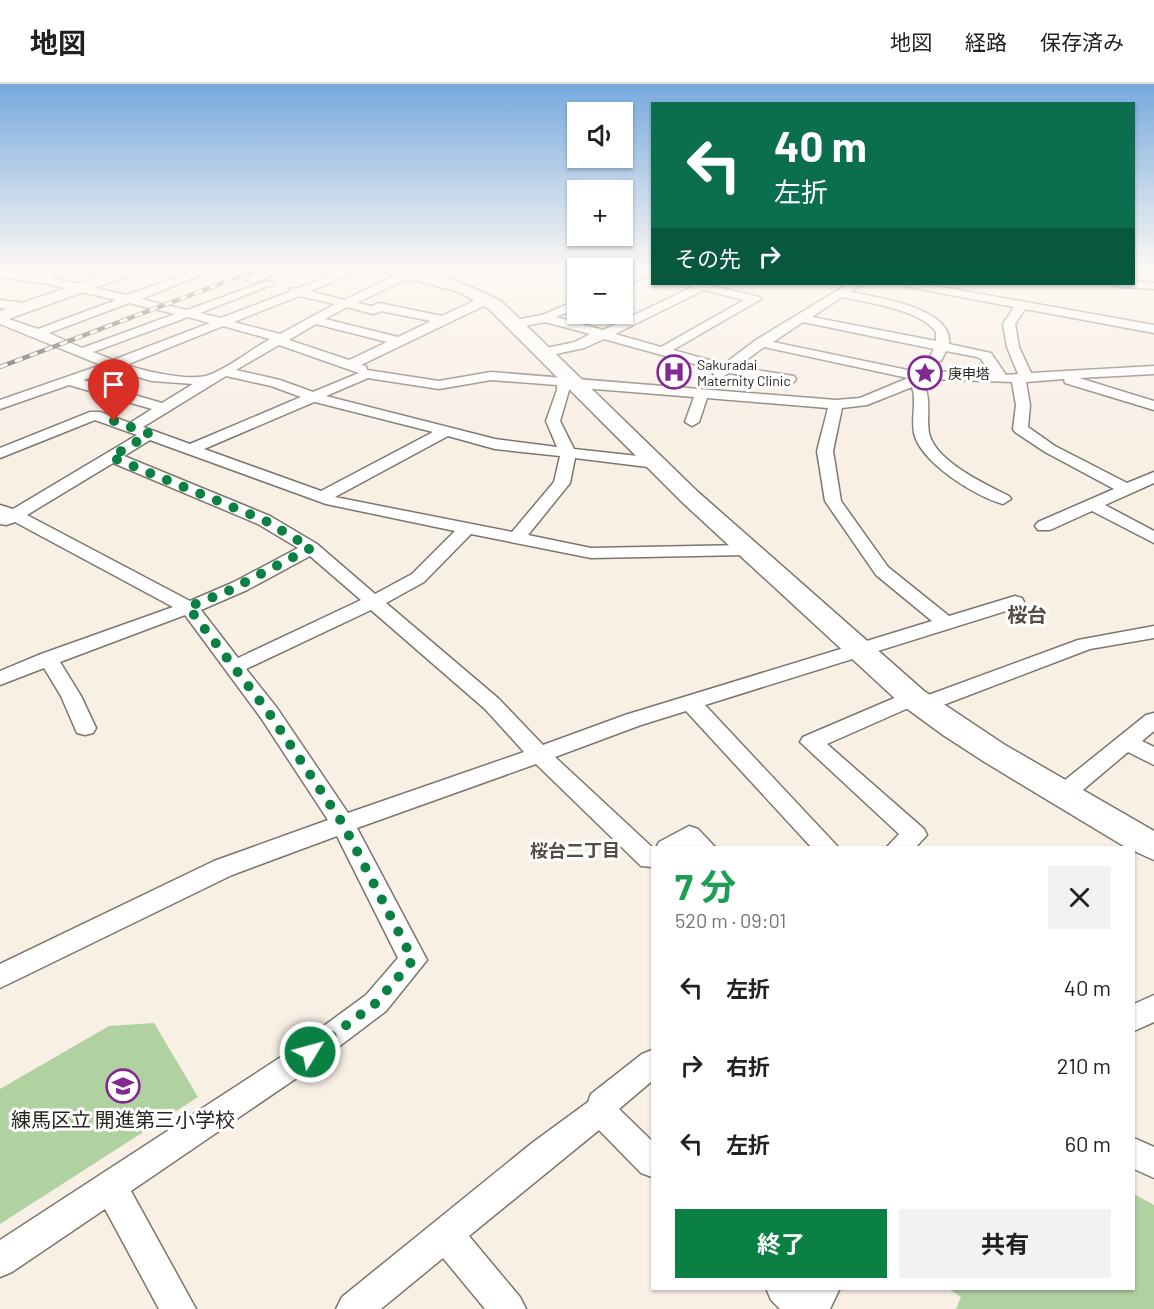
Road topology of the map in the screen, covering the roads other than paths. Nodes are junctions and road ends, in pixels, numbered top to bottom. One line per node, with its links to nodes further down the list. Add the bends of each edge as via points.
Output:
1 (14, 324): 20 (street)
2 (62, 324): 20 (street)
3 (161, 324): 28 (street)
4 (218, 324): 32 (street)
5 (231, 324): 23 (street)
6 (310, 324): 23 (street)
7 (329, 324): 24 (street)
8 (434, 324): 24 (street)
9 (514, 324): 29 (street)
10 (566, 324): 22 (street)
11 (624, 324): 22 (street)
12 (710, 324): 27 (street)
13 (791, 324): 25 (street)
14 (831, 324): 21 (street)
15 (893, 324): 21 (street)
16 (936, 324): 26 (street, via 943,333)
17 (1009, 324): 39 (street)
18 (1127, 324): 19 (street)
19 (1154, 329)
20 (38, 333): 28 (street)
21 (881, 334): 26 (street); 30 (street)
22 (602, 335): 27 (street); 29 (street)
23 (282, 340): 31 (street); 35 (street)
24 (400, 342): 31 (street)
25 (761, 344): 30 (street); 33 (street)
26 (942, 347): 38 (street); 39 (street, via 986,356)
27 (662, 351): 33 (street)
28 (81, 352): 32 (street)
29 (542, 353): 43 (street)
30 (850, 361): 38 (street)
31 (350, 364): 36 (street, via 368,371)
32 (111, 366): 41 (street); 42 (street, via 164,380)
33 (726, 369): 40 (street); 44 (street)
34 (1154, 370): 37 (street)
35 (224, 372): 42 (street); 45 (street)
36 (367, 374): 43 (street, via 439,385 491,376); 45 (street)
37 (1049, 375): 39 (street); 48 (street)
38 (922, 377): 39 (street); 46 (street, via 862,402); 62 (street, via 922,433 926,446 980,488)
39 (1015, 378): 60 (street, via 1023,405 1020,429)
40 (789, 379)
41 (66, 380): 47 (street); 49 (street)
42 (210, 380): 49 (street)
43 (568, 382): 44 (street); 56 (street, via 553,421); 58 (street)
44 (700, 393): 46 (street); 50 (street)
45 (314, 395): 52 (street); 54 (street)
46 (836, 404): 74 (street, via 825,451 833,501 882,572)
47 (0, 405)
48 (1154, 406)
49 (164, 408): 51 (street)
50 (692, 422)
51 (133, 428): 53 (street); 55 (street, via 95,415)
52 (445, 432): 56 (street, via 495,444); 61 (street)
53 (150, 434): 54 (street); 57 (street)
54 (191, 449): 61 (street)
55 (0, 453)
56 (568, 453): 58 (street); 67 (street, via 562,483)
57 (111, 457): 64 (street); 69 (street, via 264,520)
58 (656, 464): 70 (street)
59 (1154, 477): 60 (street)
60 (1127, 489): 63 (street)
61 (322, 497): 66 (street)
62 (1003, 499)
63 (1093, 505): 65 (street); 68 (street)
64 (5, 516): 73 (street)
65 (1044, 526)
66 (467, 528): 67 (street); 71 (street, via 418,578)
67 (516, 538): 70 (street, via 591,553)
68 (1154, 538)
69 (311, 548): 71 (street); 73 (street)
70 (746, 550): 76 (street)
71 (372, 602): 78 (street); 85 (street, via 492,704)
72 (1015, 602): 74 (street)
73 (188, 607): 77 (street); 78 (street)
74 (945, 622): 76 (street)
75 (1154, 632): 80 (street, via 1084,644)
76 (859, 650): 80 (street); 81 (street)
77 (48, 658): 79 (street); 83 (street)
78 (234, 667): 88 (street)
79 (0, 679)
80 (918, 701): 87 (street); 89 (street, via 811,742 915,835)
81 (692, 704): 85 (street, via 633,720); 92 (street)
82 (1154, 720): 84 (street)
83 (85, 728)
84 (1127, 742): 86 (street); 87 (street)
85 (538, 754): 88 (street); 94 (street)
86 (1154, 757)
87 (1063, 794): 93 (street)
88 (343, 824): 95 (street, via 194,881); 101 (street, via 413,960 376,1003 294,1064)
89 (911, 845)
90 (671, 846): 91 (street, via 689,835)
91 (702, 846)
92 (825, 846)
93 (1154, 847)
94 (651, 858)
95 (0, 977)
96 (651, 1064): 97 (street, via 602,1104)
97 (600, 1111): 99 (street); 102 (street)
98 (1135, 1154): 100 (street)
99 (651, 1161)
100 (1154, 1163)
101 (111, 1188): 103 (street); 106 (street)
102 (446, 1235): 107 (street); 108 (street)
103 (0, 1260)
104 (785, 1290): 109 (street)
105 (821, 1290): 109 (street)
106 (178, 1309)
107 (354, 1309)
108 (508, 1309)
109 (807, 1309)

